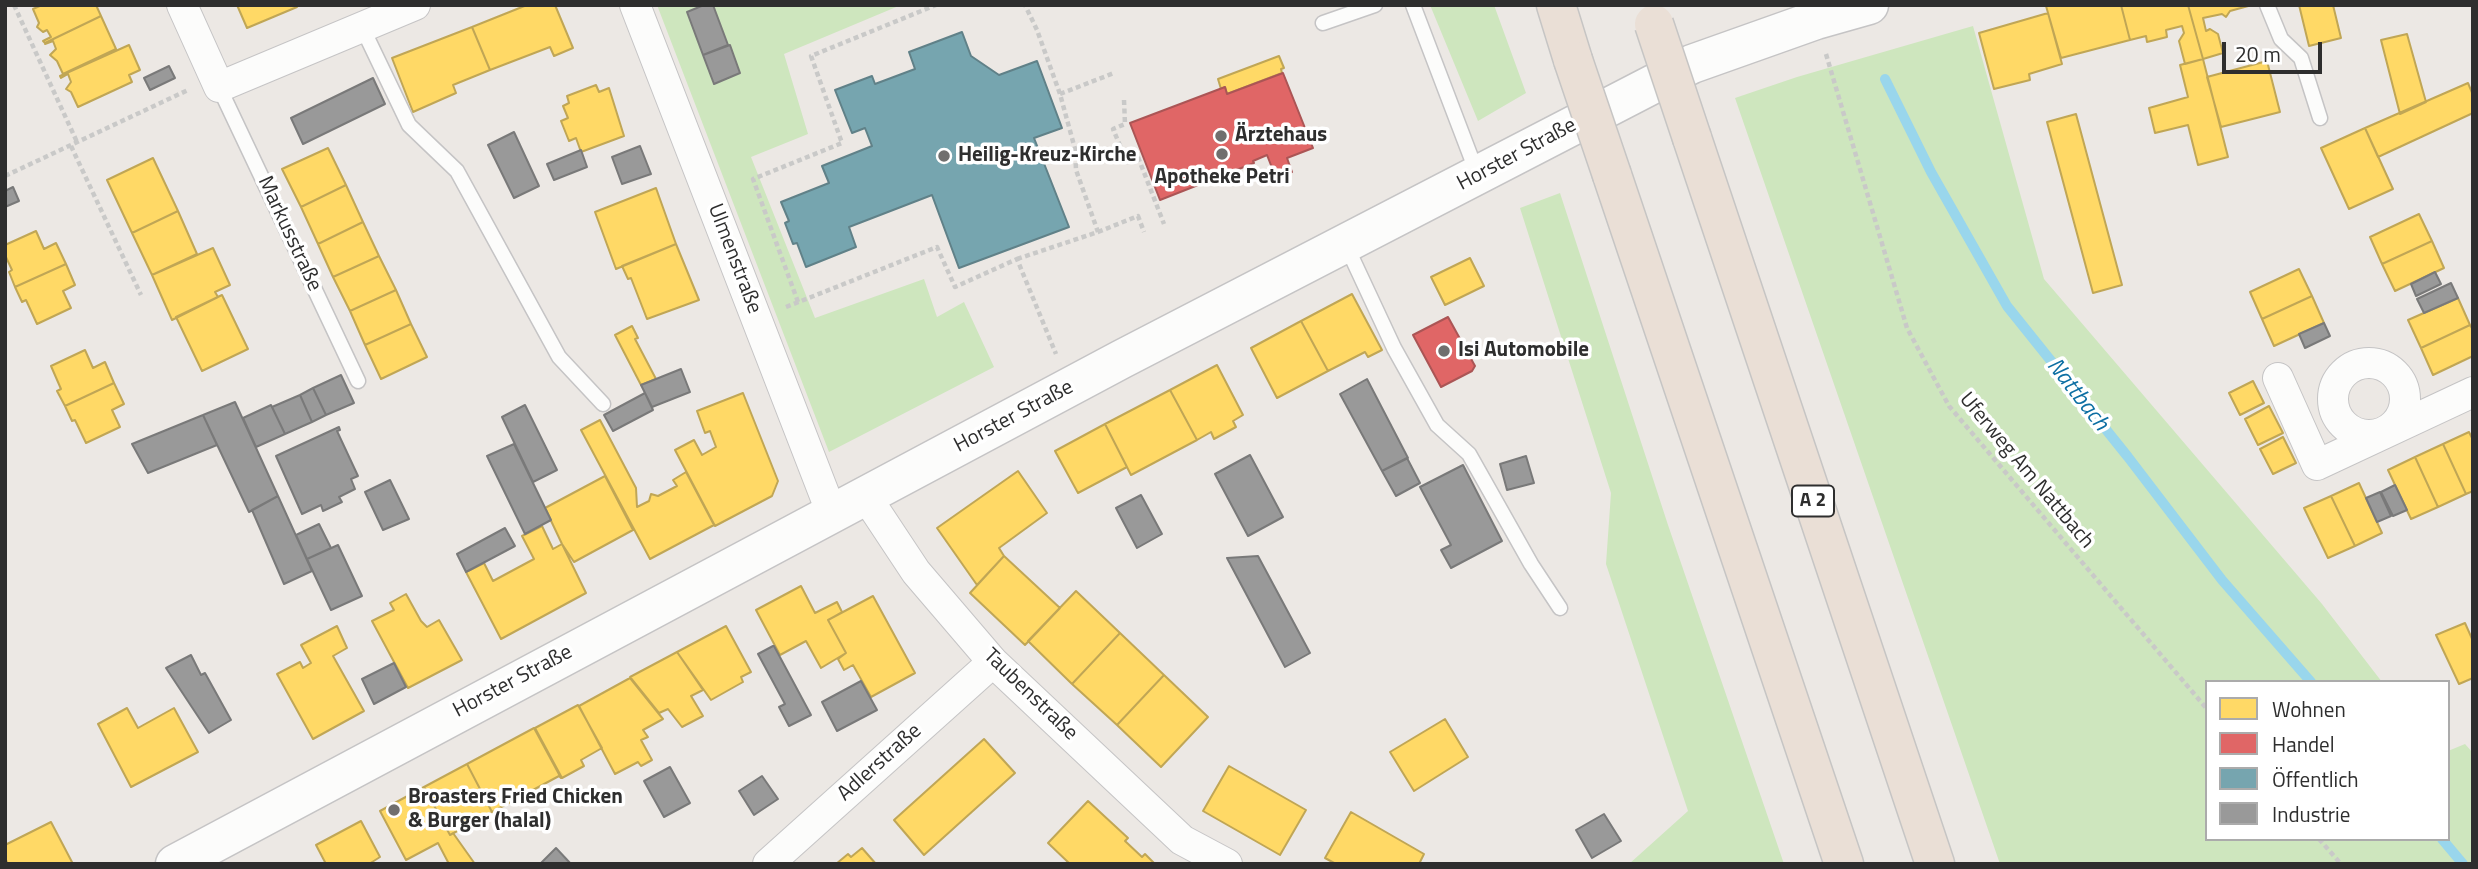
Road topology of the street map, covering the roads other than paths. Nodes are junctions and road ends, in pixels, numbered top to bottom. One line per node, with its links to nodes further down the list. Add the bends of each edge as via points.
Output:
1 (182, 5): 12 (street, Markusstraße)
2 (415, 5): 11 (street)
3 (635, 5): 20 (street, Ulmenstraße, via 757,318)
4 (1376, 5): 10 (lane)
5 (1413, 5): 14 (lane)
6 (1556, 5): 26 (highway, bridge)
7 (1869, 5): 14 (main road, Horster Straße, via 1692,64)
8 (2267, 5): 13 (lane, via 2281,39 2301,58)
9 (1650, 15): 27 (highway, A 2, bridge)
10 (1323, 23)
11 (362, 27): 12 (street); 19 (lane, via 409,125 457,171 559,357)
12 (217, 82): 17 (lane, Markusstraße)
13 (2320, 118)
14 (1478, 175): 15 (main road, Horster Straße)
15 (1346, 244): 20 (main road, Horster Straße); 21 (lane, via 1394,348 1437,425 1469,454)
16 (2278, 378): 18 (street, via 2317,465)
17 (358, 381)
18 (2473, 391)
19 (603, 404)
20 (849, 505): 22 (street, Taubenstraße, via 916,572); 23 (main road, Horster Straße)
21 (1560, 608)
22 (993, 662): 24 (street, Adlerstraße); 25 (street, Taubenstraße, via 1182,840)
23 (175, 864)
24 (768, 864)
25 (1227, 864)
26 (1844, 864)
27 (1935, 864)

